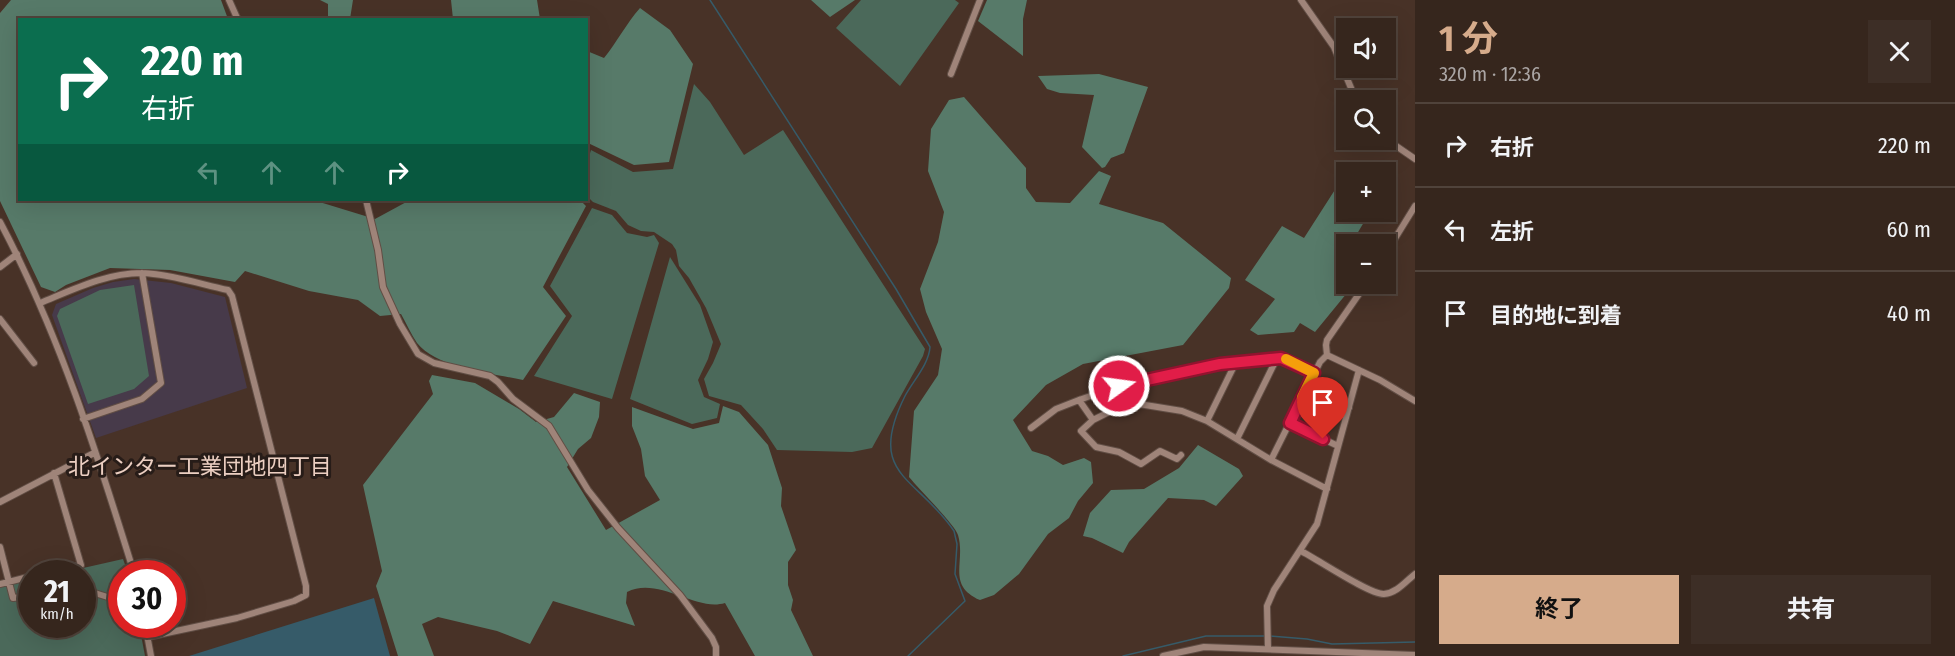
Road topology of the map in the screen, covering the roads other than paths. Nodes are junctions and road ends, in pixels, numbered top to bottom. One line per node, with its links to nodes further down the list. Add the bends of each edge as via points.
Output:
1 (229, 0): 4 (street)
2 (980, 0): 5 (street)
3 (1301, 0): 6 (street, via 1334,47)
4 (237, 18)
5 (951, 75)
6 (1352, 90)
7 (1396, 146): 8 (street)
8 (1415, 159)
9 (366, 201): 57 (street, via 383,287 418,354 434,363 490,376 549,426 588,490 680,595 712,638)
10 (1415, 206): 12 (street)
11 (0, 222): 13 (street)
12 (1396, 237)
13 (17, 254): 14 (street); 17 (street)
14 (0, 267)
15 (142, 273): 17 (street, via 98,280); 29 (street, via 161,383 142,399); 51 (street, via 228,290 232,296 306,595 237,618)
16 (1359, 294): 19 (street, via 1327,340)
17 (40, 303): 29 (street)
18 (0, 319): 22 (street)
19 (1327, 355): 23 (street); 24 (street)
20 (1277, 358): 21 (street); 24 (street); 34 (street)
21 (1236, 362): 26 (street, via 1154,377); 31 (street)
22 (34, 363)
23 (1359, 370): 27 (street); 28 (street)
24 (1314, 373): 25 (street)
25 (1307, 388): 28 (street); 32 (street)
26 (1079, 400): 30 (street); 33 (street, via 1056,409)
27 (1415, 401)
28 (1349, 408): 35 (street)
29 (83, 419): 36 (street)
30 (1093, 420): 31 (street, via 1117,408 1139,404 1182,411); 37 (street, via 1079,434 1096,447 1119,452 1139,464 1160,451 1178,459)
31 (1207, 421): 34 (street)
32 (1290, 423): 35 (street); 38 (street)
33 (1032, 428)
34 (1237, 439): 38 (street)
35 (1338, 446): 40 (street)
36 (94, 453): 39 (street); 45 (street)
37 (1181, 454)
38 (1271, 459): 40 (street)
39 (54, 473): 41 (street); 44 (street)
40 (1327, 489): 43 (street, via 1317,524)
41 (0, 502)
42 (0, 547): 48 (street)
43 (1301, 551): 46 (street, via 1364,589 1383,594 1399,588); 53 (street, via 1267,606)
44 (80, 560)
45 (130, 560)
46 (1415, 574)
47 (18, 579): 48 (street)
48 (10, 581): 49 (street); 50 (street, via 13,598)
49 (0, 584)
50 (18, 597)
51 (186, 629)
52 (148, 638): 56 (street)
53 (1268, 649): 54 (street); 58 (street, via 1204,647)
54 (1331, 654): 55 (street)
55 (1415, 655)
56 (151, 656)
57 (716, 656)
58 (1163, 656)

